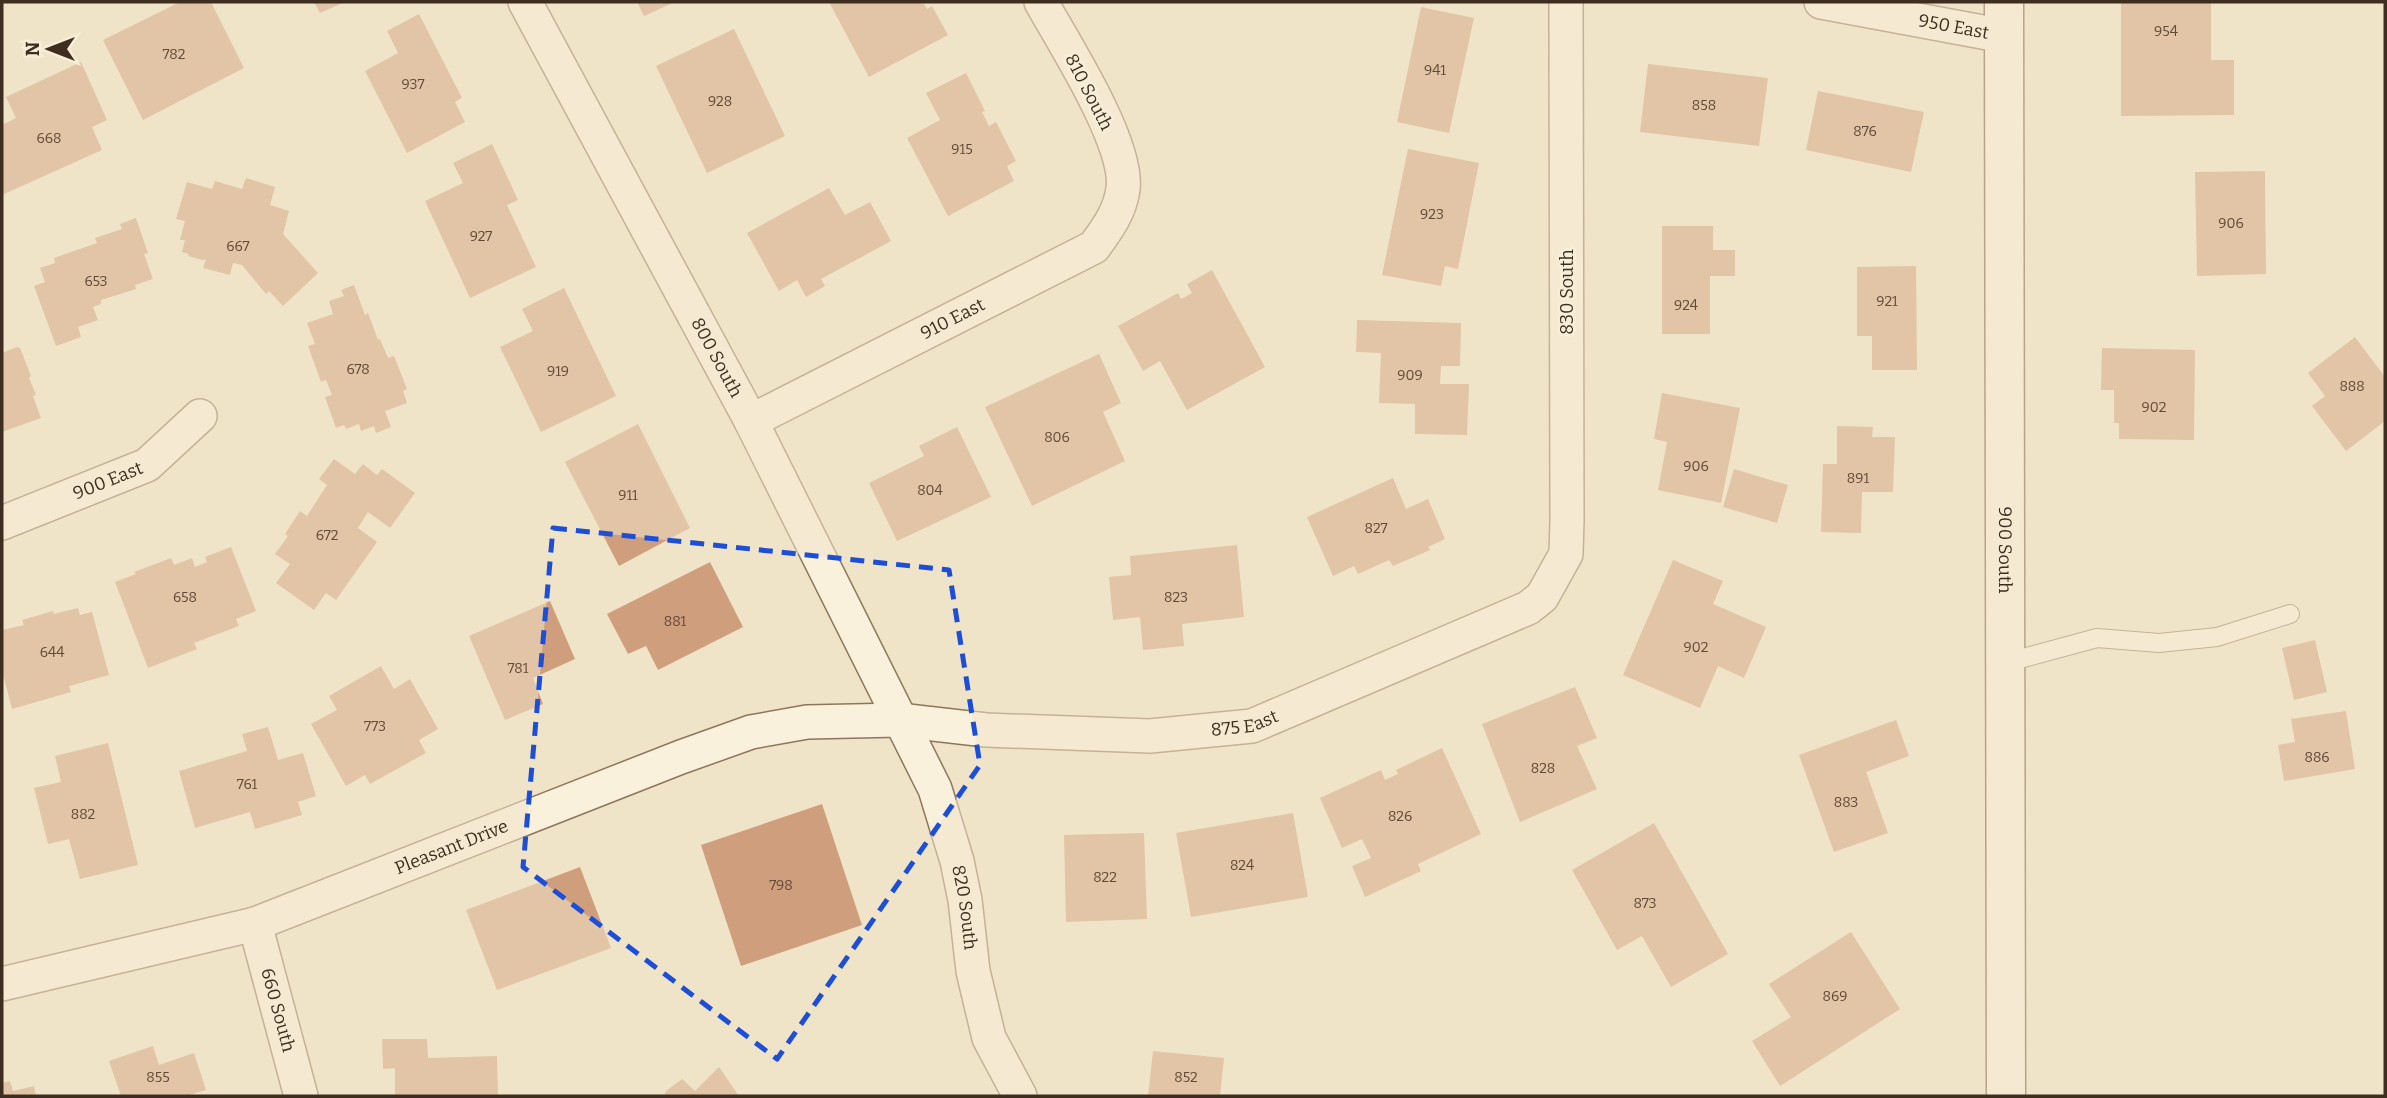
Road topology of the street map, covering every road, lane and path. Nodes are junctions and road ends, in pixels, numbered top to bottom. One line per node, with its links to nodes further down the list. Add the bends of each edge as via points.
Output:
1 (525, 2): 8 (street, 800 South)
2 (1041, 2): 6 (street, 810 South, via 1108,124)
3 (1566, 2): 10 (street, 830 South, via 1567,520 1566,554)
4 (1821, 2): 5 (street, 950 East)
5 (2004, 19): 12 (street, 900 South)
6 (1123, 188): 8 (street, 910 East, via 1113,223 1094,247)
7 (200, 416): 9 (street, 900 East, via 147,465)
8 (751, 421): 13 (street, 800 South)
9 (2, 523)
10 (1554, 579): 13 (street, 875 East, via 1528,608 1252,726 1150,736 986,730)
11 (2290, 614): 12 (lane, via 2217,637 2160,643 2097,638)
12 (2005, 663): 18 (street, 900 South)
13 (899, 720): 14 (street, Pleasant Drive, via 807,722 751,732); 17 (street, 820 South, via 935,789 957,861 973,971 989,1038)
14 (255, 925): 15 (street, Pleasant Drive); 16 (street, 660 South)
15 (2, 984)
16 (301, 1096)
17 (1020, 1096)
18 (2006, 1096)

